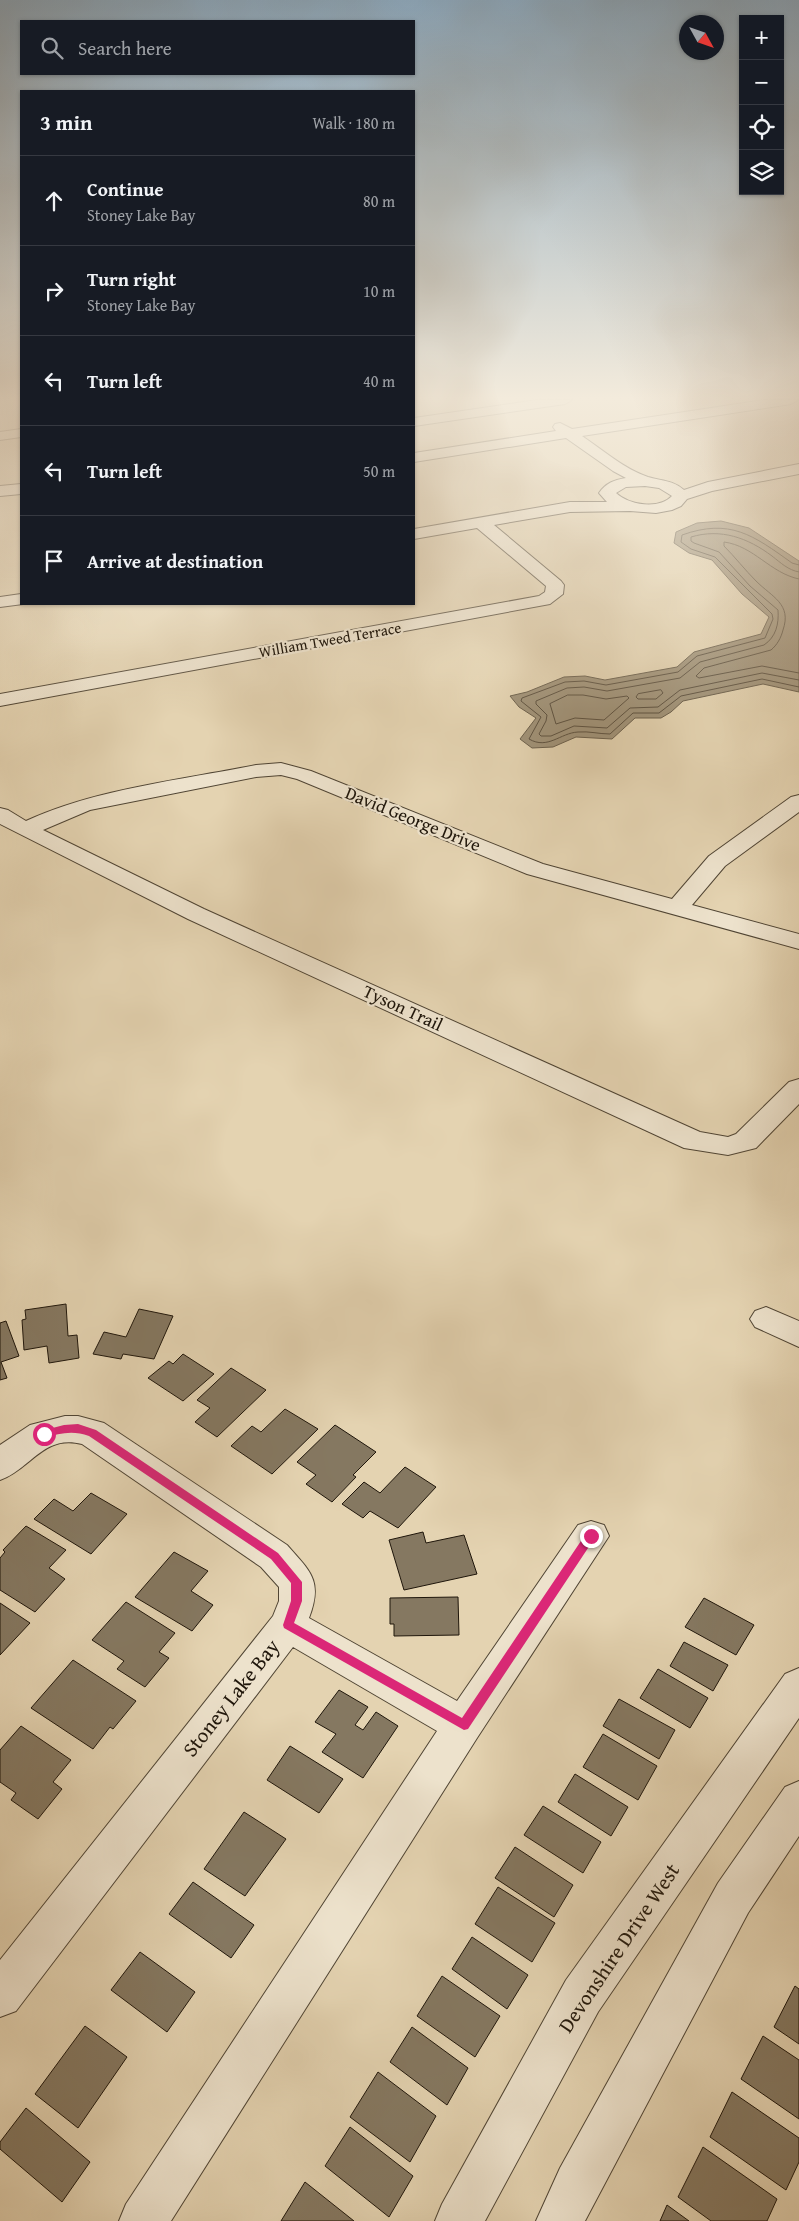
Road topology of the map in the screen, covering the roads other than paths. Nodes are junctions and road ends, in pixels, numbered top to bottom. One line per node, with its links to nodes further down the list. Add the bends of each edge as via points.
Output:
1 (570, 504): 5 (street)
2 (620, 504): 4 (street)
3 (673, 504): 4 (street, via 647,509)
4 (628, 507): 5 (street)
5 (555, 509): 6 (street)
6 (481, 523): 7 (street); 10 (street, William Tweed Terrace, via 555,585 554,594 544,600)
7 (415, 534)
8 (20, 599): 9 (street)
9 (0, 602)
10 (0, 700)
11 (799, 802): 14 (street, via 717,861)
12 (0, 815): 13 (street, Tyson Trail)
13 (25, 830): 14 (street, David George Drive, via 85,805 256,771 282,769 536,869); 16 (street, Tyson Trail, via 196,914 694,1141 728,1146 746,1141)
14 (677, 908): 15 (street, David George Drive)
15 (799, 942)
16 (794, 1101)
17 (766, 1319): 18 (street)
18 (799, 1335)
19 (0, 1466): 21 (street, Stoney Lake Bay, via 32,1439 44,1434 78,1428 92,1433 274,1556 297,1582 297,1601)
20 (591, 1536): 23 (street)
21 (288, 1625): 23 (street); 25 (street, Stoney Lake Bay)
22 (799, 1686): 27 (street, Devonshire Drive West, via 582,1996)
23 (464, 1725): 26 (street)
24 (799, 1801): 28 (street, via 733,1898)
25 (0, 1995)
26 (143, 2221)
27 (459, 2221)
28 (560, 2221)

